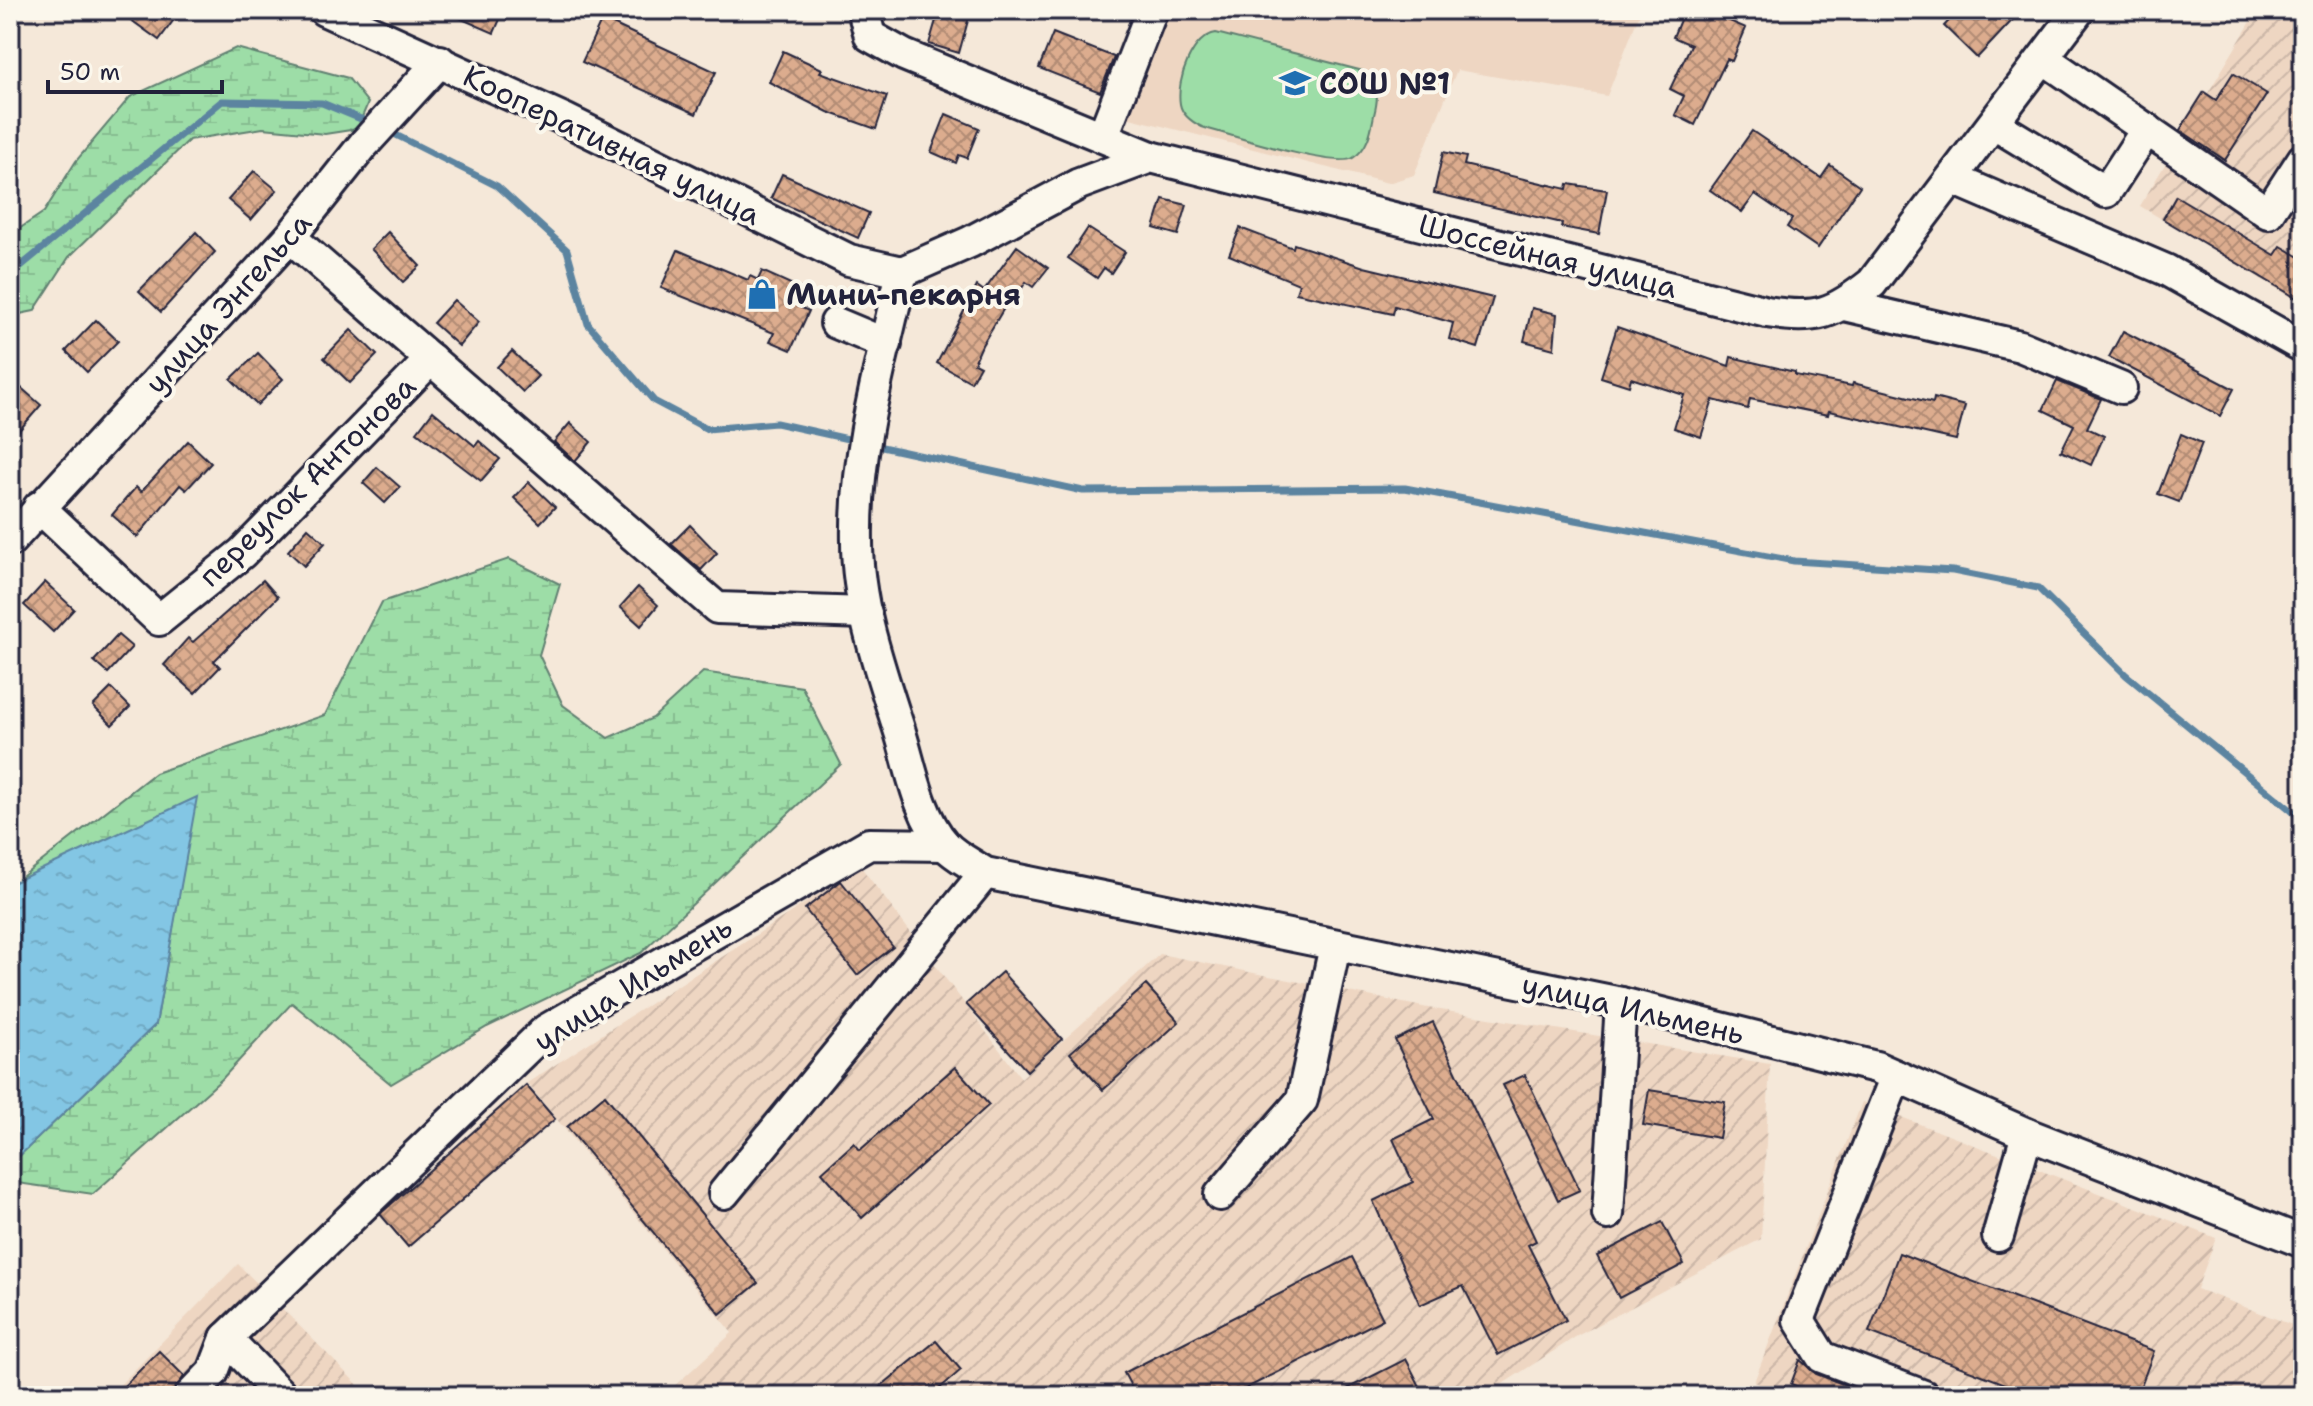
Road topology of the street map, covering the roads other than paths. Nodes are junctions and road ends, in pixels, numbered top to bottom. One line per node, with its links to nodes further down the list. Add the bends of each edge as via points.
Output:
1 (863, 10): 9 (street, Шоссейная улица, via 870,36 904,55)
2 (1152, 10): 9 (street)
3 (2079, 10): 5 (street, Шоссейная улица)
4 (337, 12): 6 (street, Кооперативная улица)
5 (2043, 58): 7 (street, Шоссейная улица); 8 (street)
6 (440, 61): 13 (street, улица Энгельса, via 364,144); 14 (street, Кооперативная улица, via 849,260)
7 (1994, 124): 8 (street, via 2106,192); 12 (street, Шоссейная улица)
8 (2147, 129): 11 (street, via 2268,213)
9 (1103, 136): 10 (street, Шоссейная улица)
10 (1151, 157): 14 (street, via 1079,184); 15 (street, Шоссейная улица, via 1767,312 1801,318)
11 (2303, 159)
12 (1953, 179): 15 (street, Шоссейная улица, via 1872,283); 18 (street, via 2166,270)
13 (290, 237): 19 (street, переулок Антонова); 21 (street, улица Энгельса)
14 (902, 272): 17 (street, улица Ильмень)
15 (1844, 305): 20 (street, via 2020,346)
16 (836, 323): 17 (street)
17 (886, 344): 23 (street, улица Ильмень, via 859,479 857,545)
18 (2303, 347)
19 (431, 359): 21 (street, переулок Антонова, via 242,553 159,620); 23 (street, переулок Антонова, via 717,608)
20 (2121, 388)
21 (39, 507): 22 (street, улица Энгельса)
22 (10, 541)
23 (866, 613): 24 (street, улица Ильмень, via 925,813)
24 (945, 845): 25 (street, улица Ильмень); 35 (street, улица Ильмень, via 869,844 546,1030)
25 (985, 873): 26 (street, улица Ильмень); 30 (street)
26 (1335, 946): 27 (street, улица Ильмень); 31 (street, via 1302,1100)
27 (1621, 1003): 28 (street, улица Ильмень); 32 (street)
28 (1896, 1076): 29 (street, улица Ильмень); 38 (street, via 1799,1320 1822,1357)
29 (2027, 1134): 33 (street); 34 (street, улица Ильмень)
30 (724, 1193)
31 (1220, 1195)
32 (1608, 1214)
33 (1998, 1236)
34 (2303, 1242)
35 (226, 1338): 36 (street, via 213,1372); 37 (street)
36 (190, 1396)
37 (282, 1396)
38 (1924, 1396)

